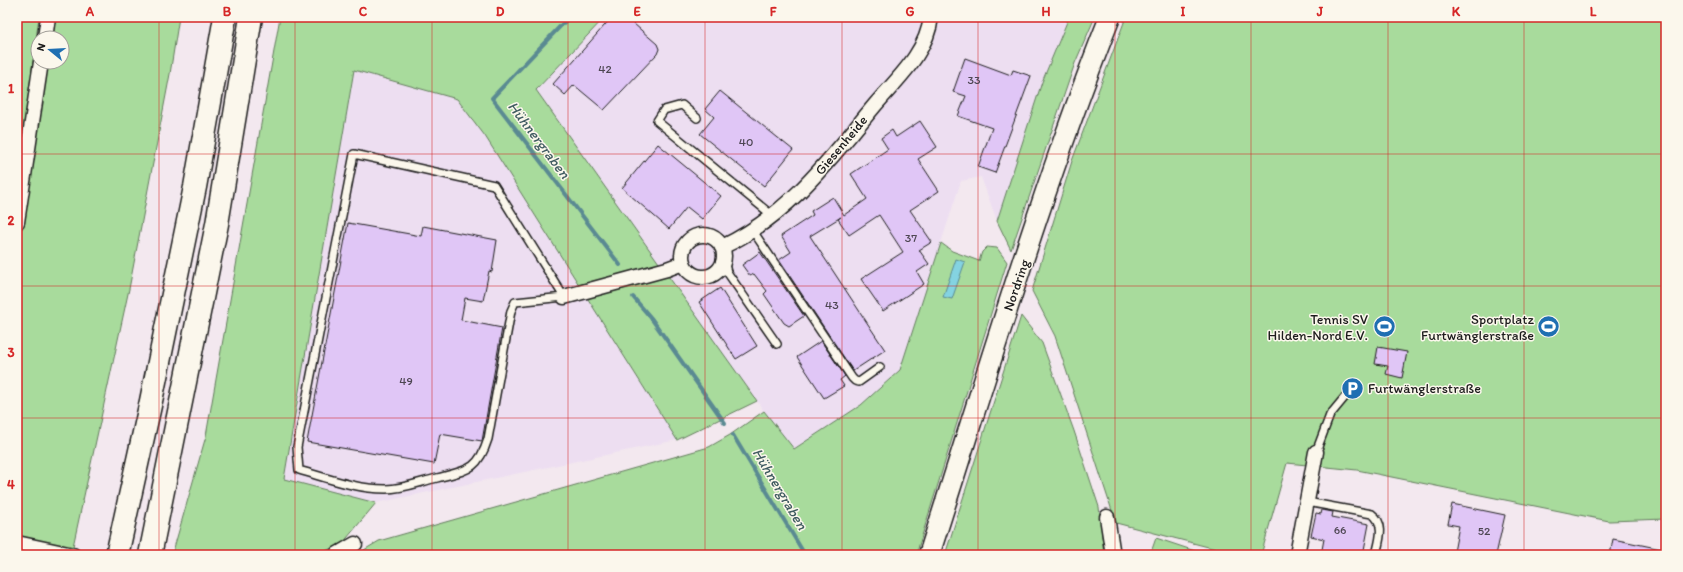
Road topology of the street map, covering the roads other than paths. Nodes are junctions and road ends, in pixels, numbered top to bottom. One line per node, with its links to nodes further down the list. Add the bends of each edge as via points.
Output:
1 (48, 17): 7 (street)
2 (219, 17): 8 (highway)
3 (224, 17): 8 (highway)
4 (251, 17): 27 (highway, via 217,224)
5 (930, 17): 11 (street, Giesenheide, via 921,50 822,169)
6 (1110, 17): 29 (main road, Nordring, via 1083,84 1012,295)
7 (46, 30)
8 (220, 52): 26 (highway, via 165,333)
9 (41, 70): 12 (street)
10 (697, 118): 11 (lane, via 682,105 664,110 657,121)
11 (773, 216): 13 (street, Giesenheide)
12 (17, 222)
13 (753, 231): 14 (street, Giesenheide); 18 (lane, via 854,381 859,382)
14 (723, 254): 15 (street, via 716,272 704,277 691,274); 15 (street, via 718,241 706,235 692,238 683,249); 17 (lane, via 727,272)
15 (683, 264): 16 (street)
16 (564, 297): 16 (lane, via 515,302 511,311 483,456 468,470 385,489 341,483 299,470 297,447 354,154 494,185)
17 (777, 344)
18 (880, 367)
19 (1354, 386): 20 (lane, via 1330,415)
20 (1316, 452): 21 (street)
21 (1307, 502): 31 (street); 32 (lane, via 1372,514 1378,518 1381,525)
22 (1107, 517): 30 (street)
23 (17, 543): 25 (street)
24 (355, 544): 28 (street)
25 (73, 555)
26 (117, 555)
27 (150, 555)
28 (336, 555)
29 (929, 555)
30 (1113, 555)
31 (1297, 555)
32 (1376, 555)

